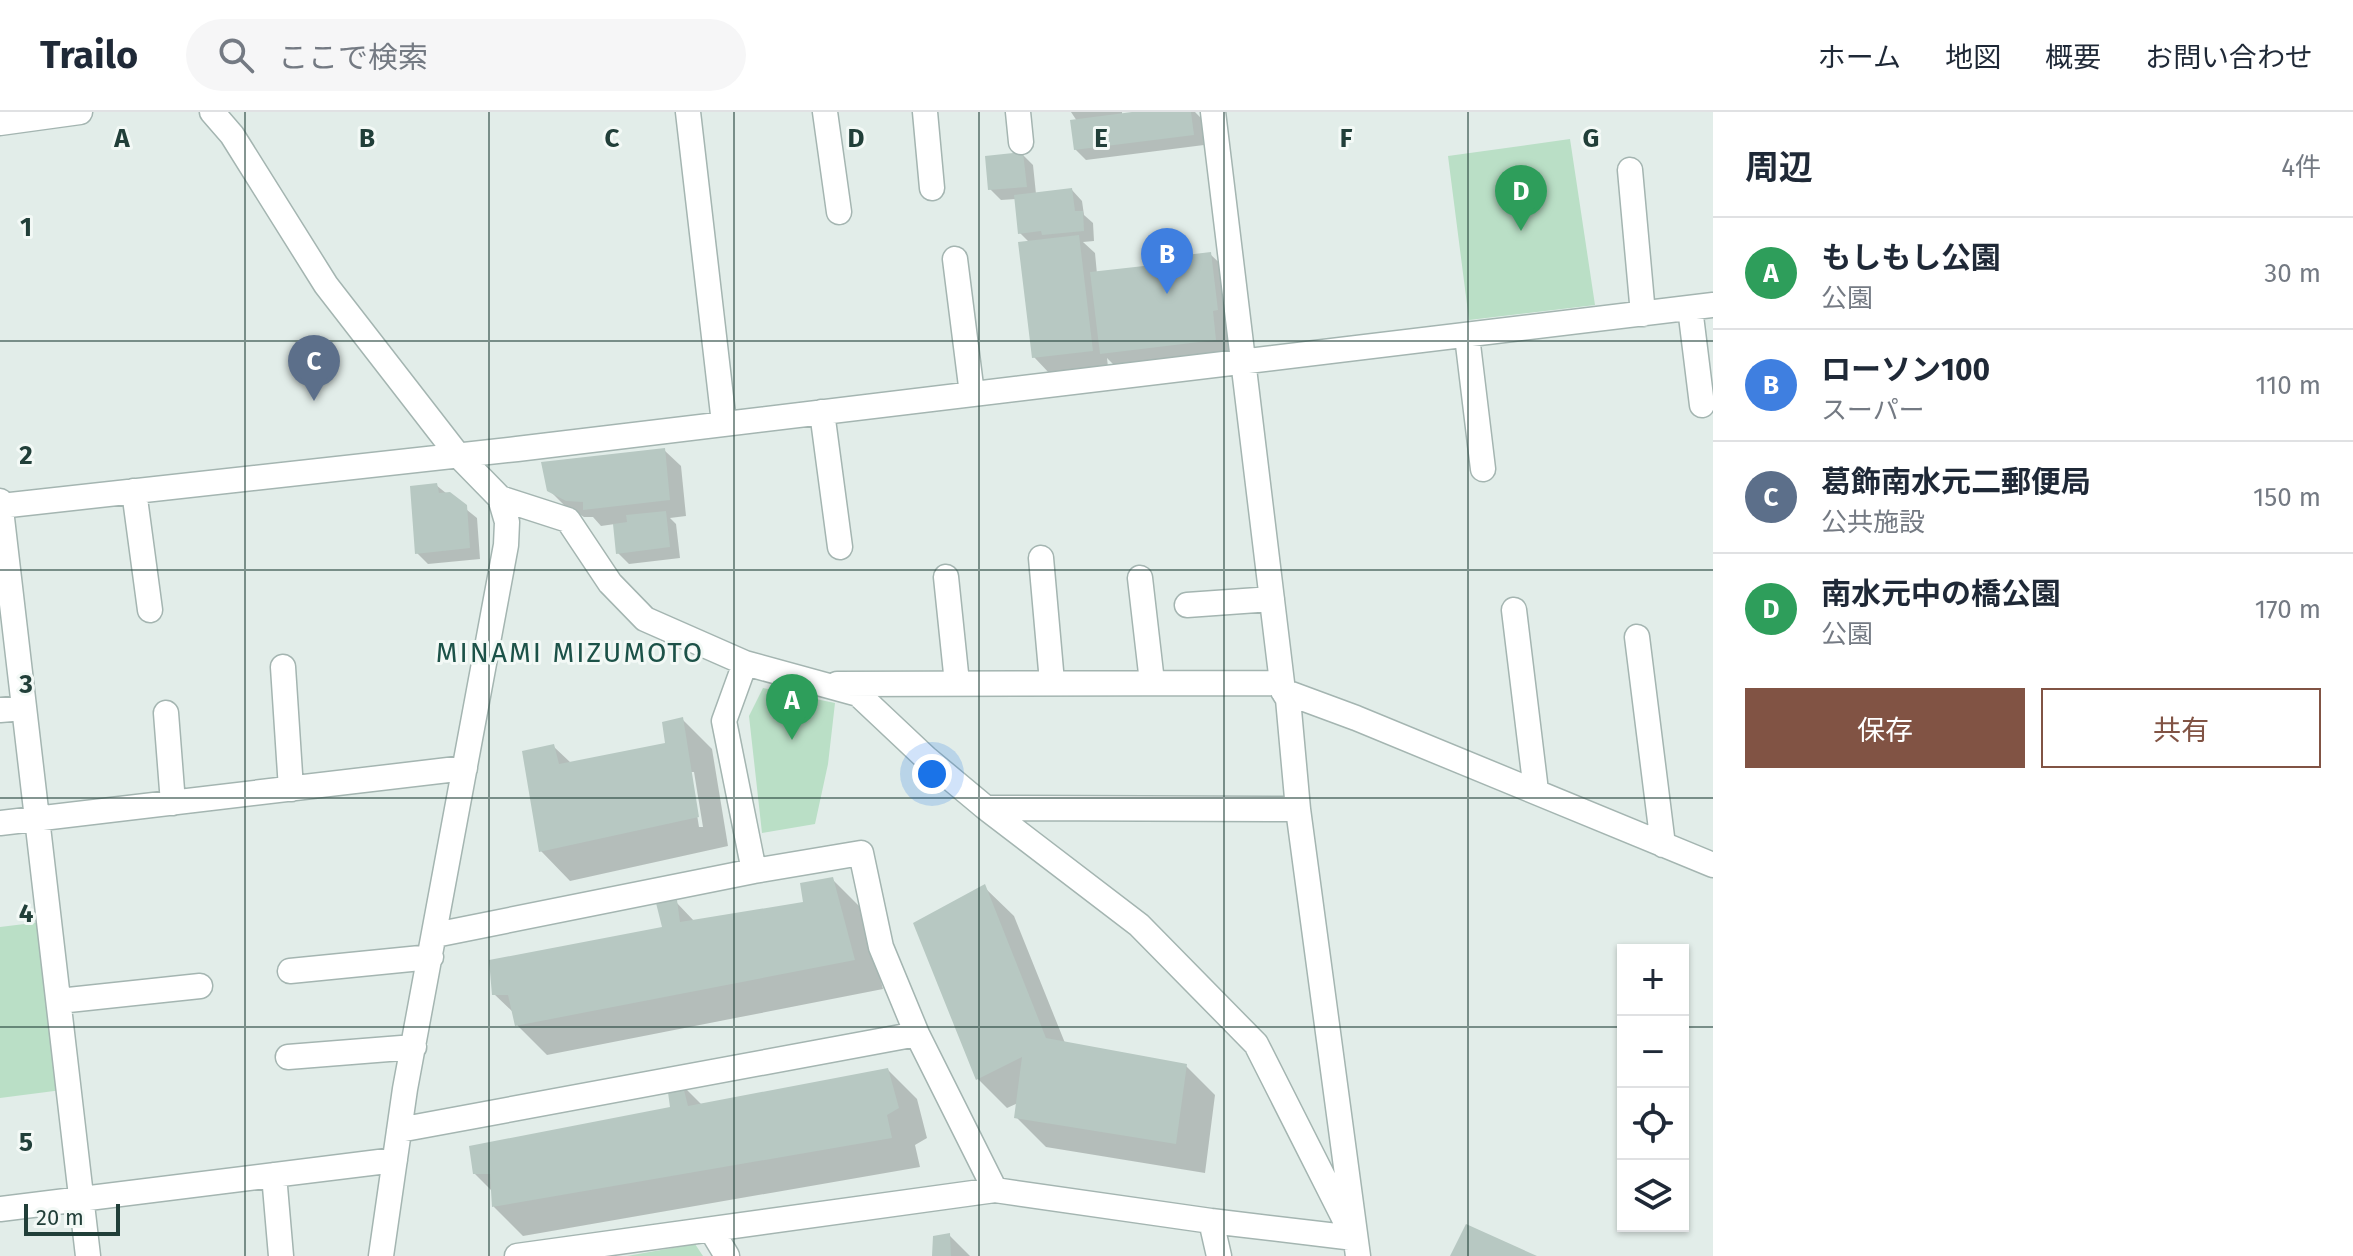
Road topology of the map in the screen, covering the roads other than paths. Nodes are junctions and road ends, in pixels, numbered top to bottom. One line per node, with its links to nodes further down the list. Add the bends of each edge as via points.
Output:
1 (80, 112): 8 (street)
2 (212, 112): 22 (street, via 232,135 326,285)
3 (688, 112): 21 (street)
4 (825, 112): 12 (street)
5 (925, 112): 11 (street)
6 (1018, 112): 9 (street)
7 (1213, 112): 17 (street)
8 (0, 123)
9 (1021, 142)
10 (1630, 170): 15 (street)
11 (932, 188)
12 (839, 212)
13 (955, 259): 18 (street)
14 (1701, 306): 15 (street); 19 (street)
15 (1643, 314): 16 (street)
16 (1467, 336): 17 (street); 23 (street)
17 (1242, 361): 18 (street); 31 (street)
18 (972, 394): 20 (street)
19 (1702, 405)
20 (822, 412): 21 (street); 27 (street)
21 (724, 423): 22 (street)
22 (457, 454): 24 (street); 25 (street)
23 (1483, 469)
24 (134, 491): 26 (street); 33 (street)
25 (500, 498): 37 (street, via 568,520 610,583 645,619); 46 (street, via 506,545)
26 (0, 504): 35 (street)
27 (840, 547)
28 (1041, 558): 39 (street)
29 (946, 577): 41 (street)
30 (1140, 578): 40 (street)
31 (1272, 599): 32 (street); 43 (street)
32 (1187, 605)
33 (150, 610)
34 (1514, 610): 48 (street)
35 (7, 621): 44 (street)
36 (1637, 637): 54 (street)
37 (745, 663): 42 (street); 56 (street, via 724,721)
38 (283, 667): 47 (street)
39 (1052, 682): 40 (street); 41 (street)
40 (1152, 682): 43 (street)
41 (957, 683): 42 (street)
42 (819, 684): 50 (street, via 858,694)
43 (1283, 687): 48 (street); 51 (street)
44 (12, 709): 52 (street)
45 (166, 713): 49 (street)
46 (465, 768): 47 (street); 57 (street)
47 (291, 789): 49 (street)
48 (1536, 791): 54 (street)
49 (173, 803): 52 (street)
50 (986, 808): 51 (street); 72 (street, via 1139,925 1256,1044)
51 (1298, 809): 72 (street)
52 (38, 818): 53 (street); 60 (street)
53 (0, 823)
54 (1663, 845): 55 (street)
55 (1713, 865)
56 (754, 871): 57 (street); 61 (street, via 861,853 881,947)
57 (433, 946): 58 (street); 62 (street)
58 (290, 971)
59 (200, 986): 60 (street)
60 (59, 1001): 68 (street)
61 (917, 1034): 64 (street); 67 (street)
62 (414, 1047): 63 (street); 64 (street)
63 (288, 1057)
64 (399, 1130): 65 (street)
65 (395, 1160): 66 (street); 75 (street)
66 (274, 1175): 68 (street); 74 (street)
67 (995, 1190): 70 (street); 71 (street)
68 (81, 1199): 69 (street); 73 (street)
69 (0, 1209)
70 (1211, 1221): 72 (street); 78 (street)
71 (712, 1231): 76 (street); 77 (street)
72 (1356, 1247)
73 (88, 1256)
74 (281, 1256)
75 (381, 1256)
76 (517, 1256)
77 (727, 1256)
78 (1219, 1256)

